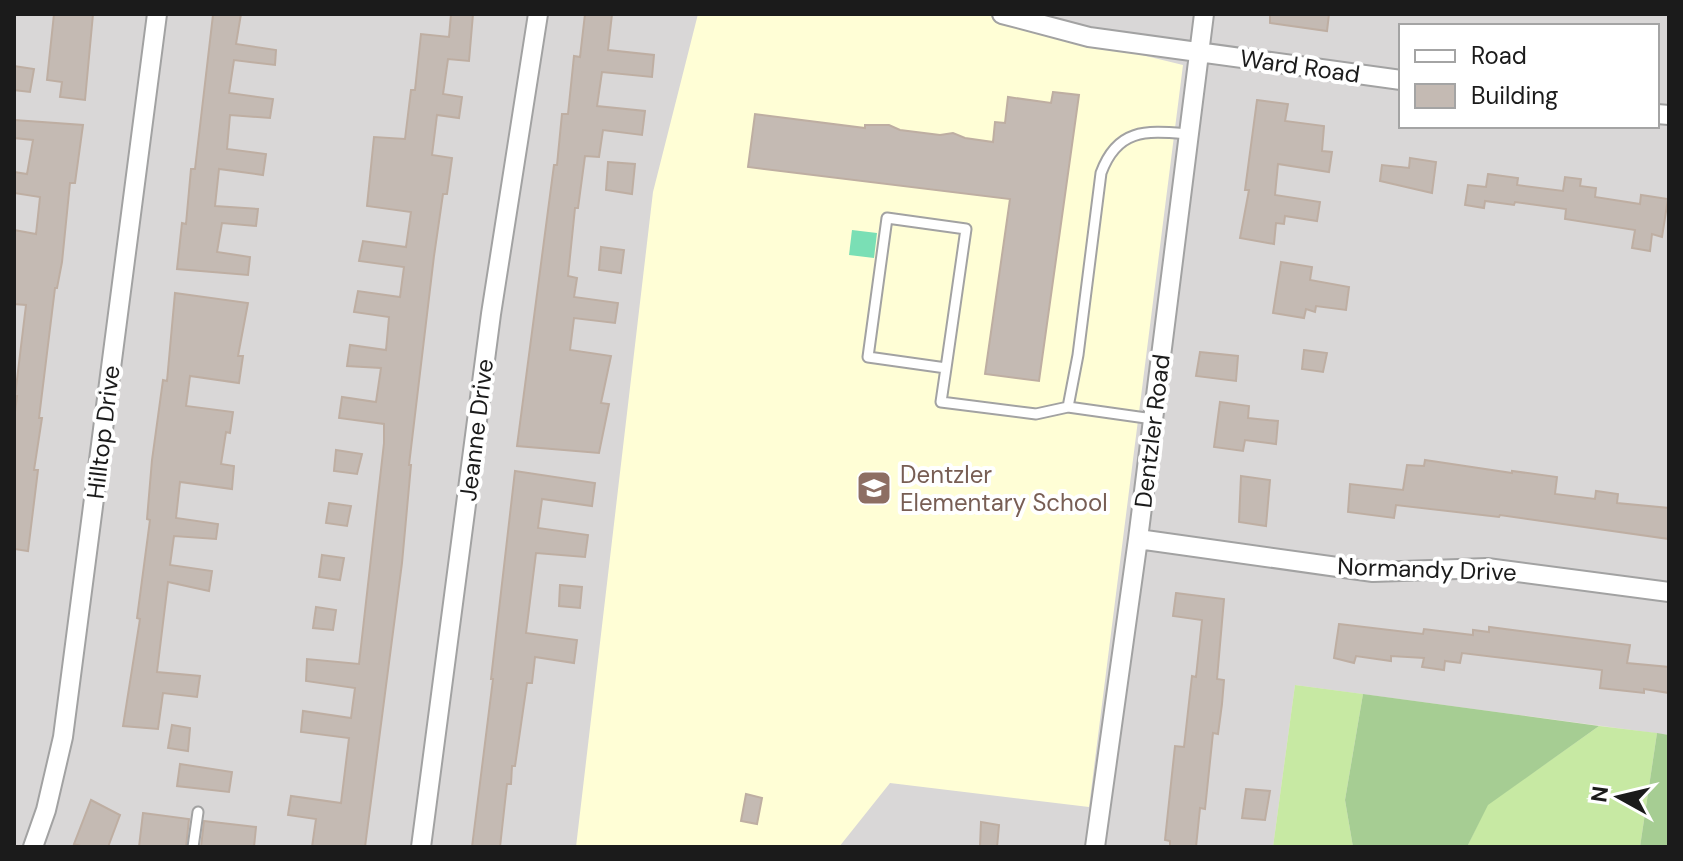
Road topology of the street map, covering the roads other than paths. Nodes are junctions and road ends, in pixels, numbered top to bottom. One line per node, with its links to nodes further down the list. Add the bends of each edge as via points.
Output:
1 (157, 14): 14 (street, Hilltop Drive, via 63,737)
2 (538, 14): 16 (street, Jeanne Drive, via 489,330)
3 (1002, 14): 5 (street, Ward Road, via 1089,37)
4 (1204, 14): 5 (street, Dentzler Road)
5 (1200, 53): 6 (street, Ward Road); 7 (street, Dentzler Road)
6 (1399, 80)
7 (1190, 134): 9 (lane, via 1141,134 1122,139 1108,154); 10 (street, Dentzler Road)
8 (946, 368): 8 (lane, via 966,229 887,218 868,357); 9 (lane, via 941,402 1036,414)
9 (1068, 407): 10 (lane)
10 (1153, 419): 11 (street, Dentzler Road)
11 (1138, 539): 12 (street, Normandy Drive, via 1373,572 1487,568); 17 (street, Dentzler Road)
12 (1669, 592)
13 (198, 812): 15 (lane)
14 (33, 847)
15 (193, 847)
16 (421, 847)
17 (1095, 847)

